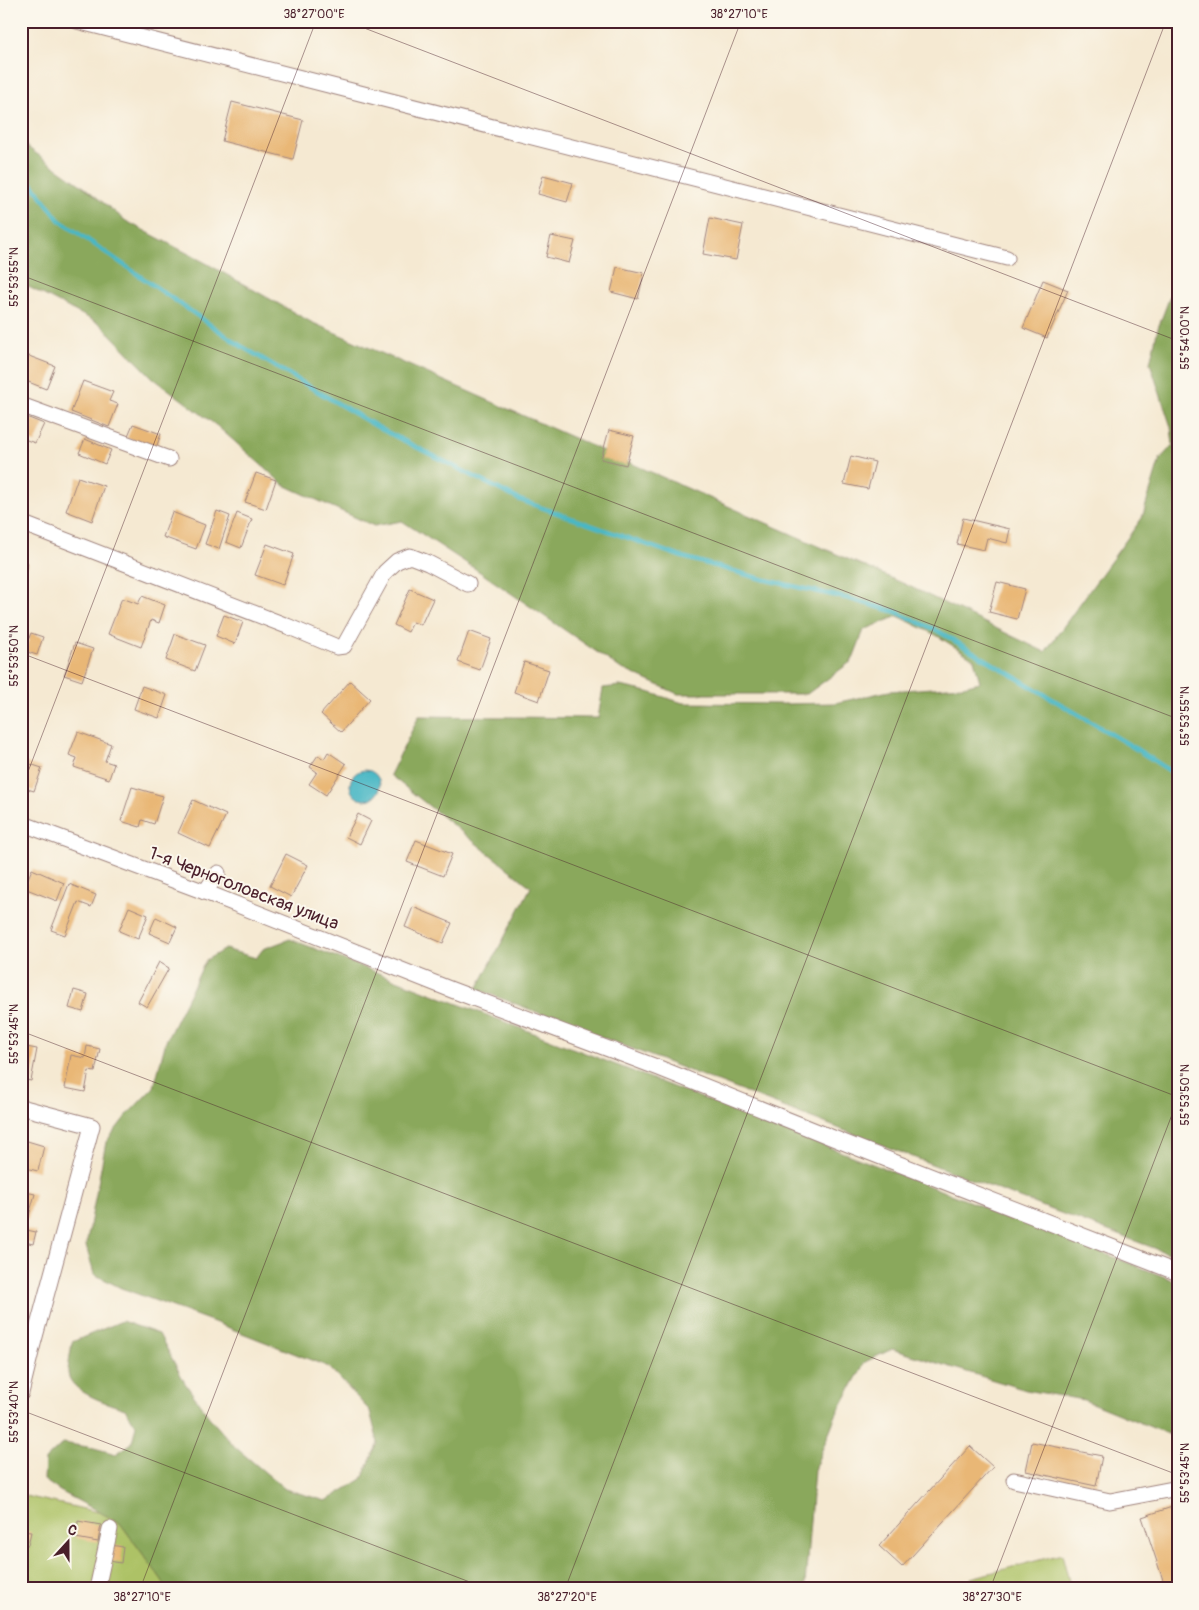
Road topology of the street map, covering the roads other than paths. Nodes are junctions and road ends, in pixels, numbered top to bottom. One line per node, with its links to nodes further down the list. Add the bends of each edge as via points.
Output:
1 (77, 21): 2 (street)
2 (1007, 258)
3 (21, 405): 4 (street)
4 (169, 459)
5 (21, 523): 6 (street, via 337,647 344,646 385,572 397,561 410,556)
6 (468, 584)
7 (21, 823): 9 (street, 1-я Черноголовская улица)
8 (218, 872): 9 (street)
9 (205, 892): 11 (street, 1-я Черноголовская улица)
10 (21, 1107): 12 (street, via 92,1126)
11 (1178, 1273)
12 (21, 1392)
13 (1014, 1480): 14 (street, via 1110,1501)
14 (1178, 1488)
15 (110, 1529): 16 (street)
16 (97, 1589)

